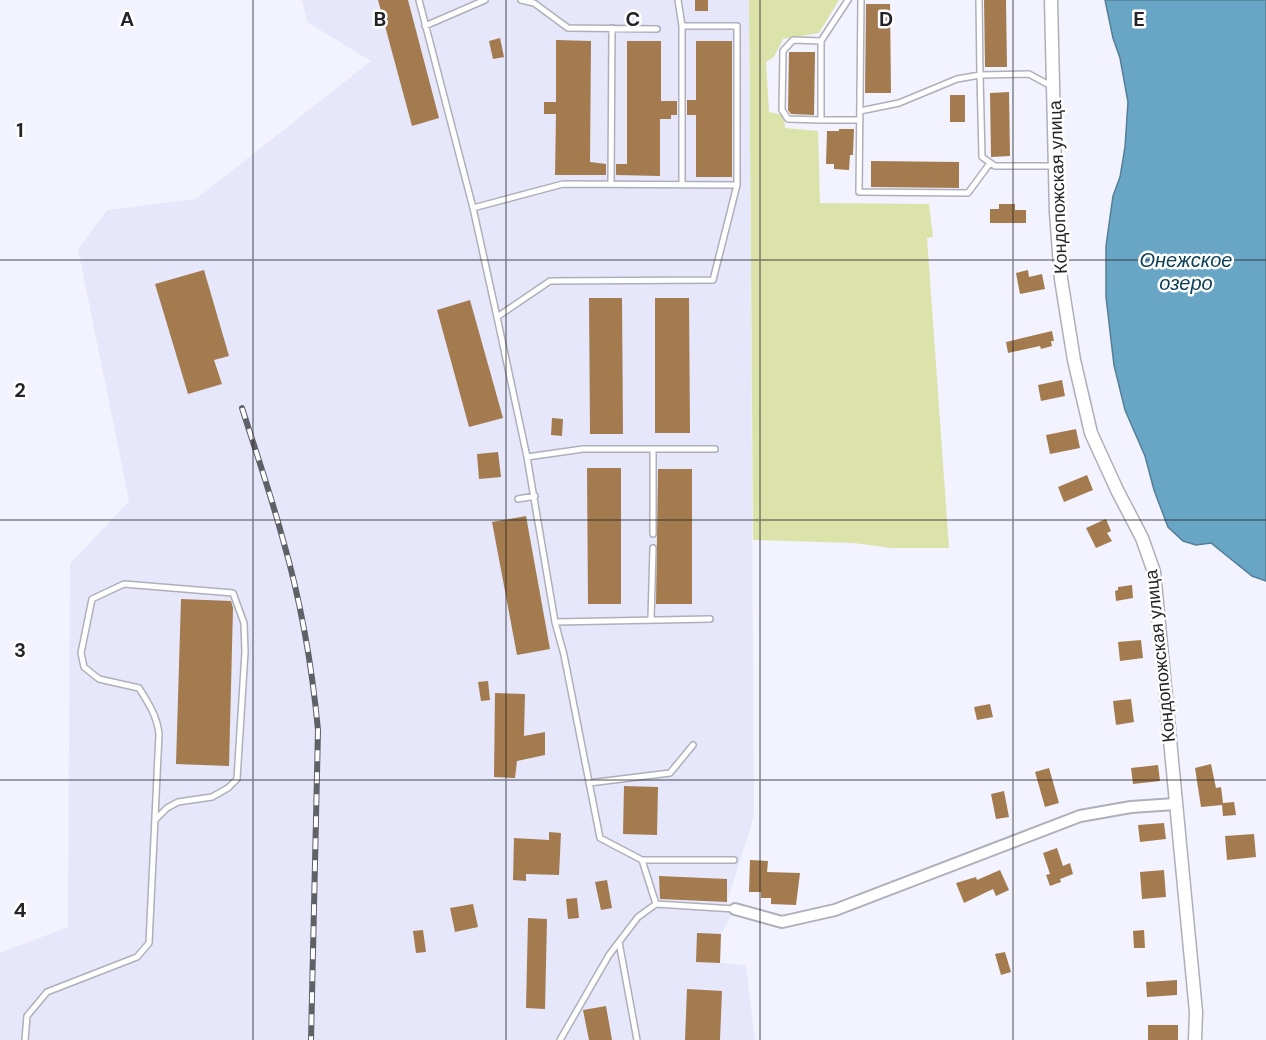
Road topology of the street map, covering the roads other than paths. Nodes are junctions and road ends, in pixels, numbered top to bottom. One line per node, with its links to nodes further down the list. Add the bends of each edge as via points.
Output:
1 (419, 0): 9 (lane)
2 (484, 0): 9 (lane)
3 (521, 0): 11 (lane, via 534,3 568,28)
4 (678, 0): 10 (lane)
5 (848, 0): 13 (lane)
6 (861, 0): 16 (lane)
7 (979, 0): 14 (lane)
8 (1051, 0): 15 (street, Кондопожская улица)
9 (426, 26): 24 (lane)
10 (682, 26): 22 (lane); 23 (lane, via 737,26)
11 (612, 28): 12 (lane); 21 (lane)
12 (657, 28)
13 (821, 41): 17 (lane); 17 (lane, via 793,40 783,51 782,98 782,110 788,119)
14 (981, 75): 15 (lane, via 1029,74); 16 (lane, via 957,80 899,103); 19 (lane, via 982,157)
15 (1054, 88): 20 (street, Кондопожская улица)
16 (860, 111): 18 (lane)
17 (820, 120): 18 (lane)
18 (860, 120): 19 (lane, via 860,192 968,193)
19 (990, 163): 20 (lane)
20 (1055, 166): 38 (street, Кондопожская улица, via 1061,279 1091,433 1142,538 1154,572)
21 (611, 184): 22 (lane); 24 (lane, via 563,184)
22 (682, 184): 23 (lane)
23 (737, 185): 25 (lane, via 713,280 550,281)
24 (473, 208): 25 (lane)
25 (497, 316): 28 (lane)
26 (652, 449): 27 (lane); 28 (lane, via 583,449); 31 (lane)
27 (715, 449)
28 (527, 457): 29 (lane)
29 (535, 496): 30 (lane); 35 (lane)
30 (518, 499)
31 (653, 534)
32 (653, 548): 33 (lane)
33 (651, 619): 34 (lane); 35 (lane)
34 (710, 619)
35 (555, 622): 37 (lane)
36 (693, 745): 37 (lane, via 670,773)
37 (589, 783): 40 (lane, via 600,838)
38 (1175, 804): 43 (street, via 1080,816 835,910 782,922); 48 (street, Кондопожская улица, via 1196,1012)
39 (156, 819): 39 (lane, via 178,802 212,797 237,779 245,652 244,623 233,593 124,584 92,599 81,652 84,667 99,679 140,688 156,715); 45 (lane, via 149,943 137,957 47,992 27,1016)
40 (642, 860): 41 (lane); 42 (lane)
41 (734, 860)
42 (656, 904): 43 (lane); 44 (lane, via 638,917)
43 (735, 909)
44 (619, 942): 46 (lane); 47 (lane)
45 (25, 1040)
46 (560, 1040)
47 (637, 1040)
48 (1195, 1040)

